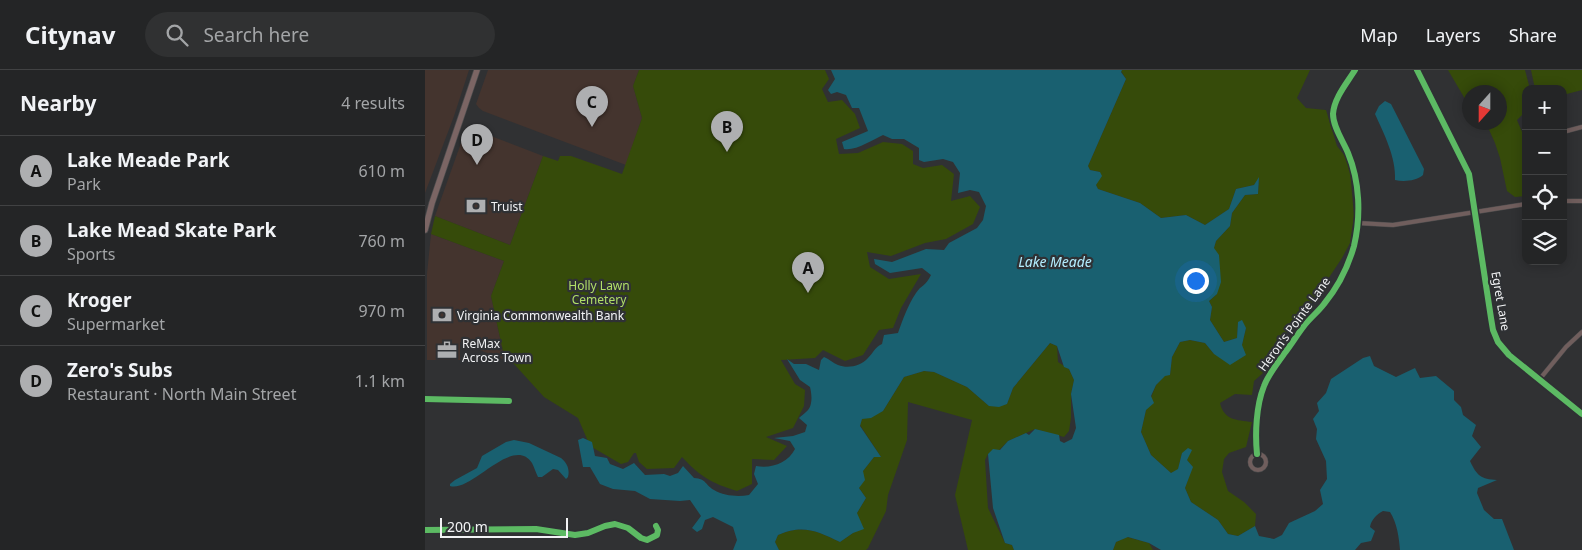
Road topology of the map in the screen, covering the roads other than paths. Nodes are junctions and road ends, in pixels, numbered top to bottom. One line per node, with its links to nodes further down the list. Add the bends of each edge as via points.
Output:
1 (477, 70): 11 (main road)
2 (1355, 70): 10 (street, Heron's Pointe Lane, via 1338,97 1333,114 1355,175)
3 (1417, 70): 9 (street, via 1466,166)
4 (1582, 127): 5 (street)
5 (1567, 131)
6 (1567, 201): 7 (street)
7 (1582, 201)
8 (1522, 205): 9 (street)
9 (1476, 212): 10 (street, via 1393,225); 13 (street, Egret Lane, via 1495,336 1501,347)
10 (1358, 223): 17 (street, Heron's Pointe Lane, via 1350,259 1336,288 1304,325 1264,385 1256,431)
11 (425, 230)
12 (1582, 332): 13 (street)
13 (1539, 380): 16 (street, Egret Lane)
14 (425, 399): 15 (street)
15 (509, 401)
16 (1582, 414)
17 (1257, 454): 17 (street, Heron's Pointe Lane, via 1250,461 1258,470 1265,462 1263,456)
18 (656, 526): 19 (street, via 657,535 647,540 615,524 575,535 536,529)
19 (425, 529)

